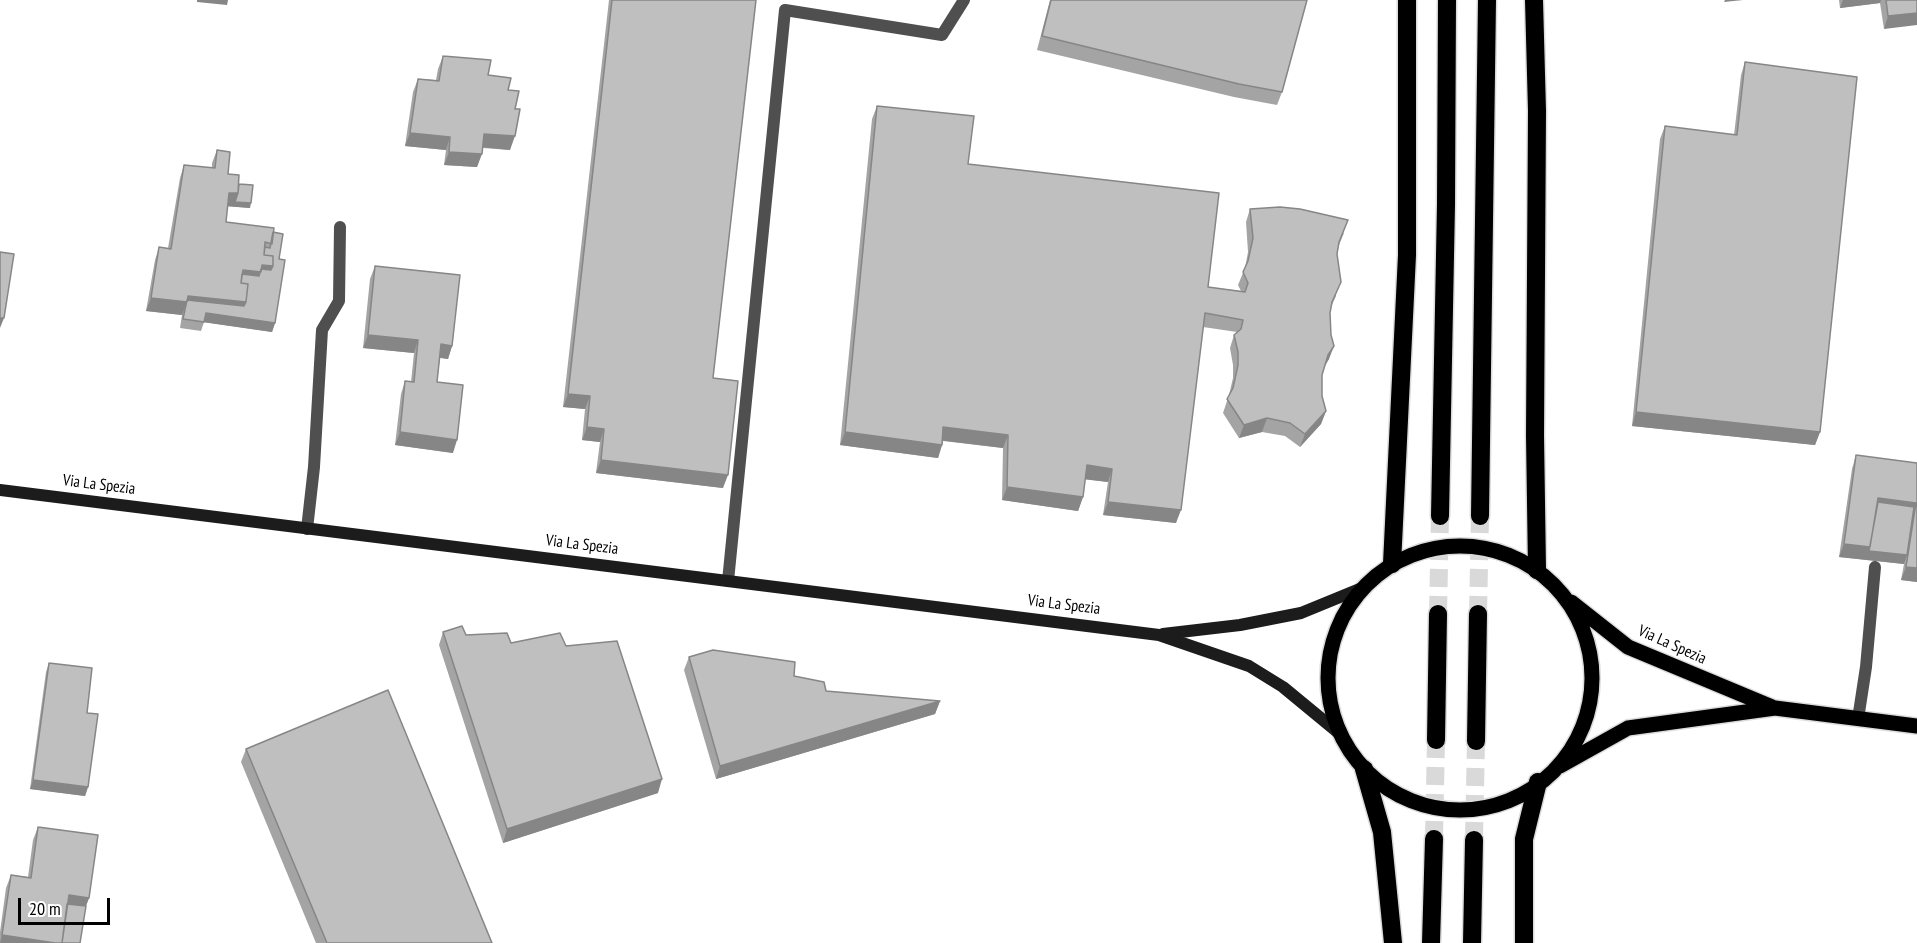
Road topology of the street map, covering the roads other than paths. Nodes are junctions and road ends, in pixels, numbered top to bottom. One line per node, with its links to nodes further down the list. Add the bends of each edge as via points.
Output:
1 (964, 0): 14 (street, via 942,35 785,10)
2 (1407, 0): 11 (highway, via 1407,255)
3 (1447, 0): 8 (highway)
4 (1487, 0): 9 (highway)
5 (1534, 0): 13 (highway, via 1538,111)
6 (340, 227): 10 (street, via 339,301 322,330)
7 (0, 490): 10 (main road, Via La Spezia)
8 (1440, 516)
9 (1480, 516)
10 (307, 529): 14 (main road, Via La Spezia)
11 (1392, 564): 13 (main road, Via La Spezia, via 1427,549 1465,545 1503,552); 15 (main road, Via La Spezia)
12 (1875, 567): 21 (street)
13 (1537, 570): 16 (main road, Via La Spezia)
14 (728, 581): 19 (main road, Via La Spezia)
15 (1362, 588): 19 (main road, Via La Spezia, via 1301,613); 23 (main road, Via La Spezia, via 1340,620 1329,657 1329,696)
16 (1564, 597): 20 (main road, Via La Spezia, via 1628,646); 26 (main road, Via La Spezia, via 1583,629 1592,665 1590,702 1579,737)
17 (1438, 614): 24 (highway)
18 (1478, 614): 25 (highway)
19 (1159, 635): 23 (main road, Via La Spezia, via 1249,666 1283,687)
20 (1774, 708): 21 (main road, Via La Spezia); 26 (main road, Via La Spezia, via 1628,728)
21 (1858, 719): 22 (main road, Via La Spezia)
22 (1917, 726)
23 (1340, 734): 27 (main road, Via La Spezia)
24 (1436, 740)
25 (1476, 741)
26 (1558, 767): 28 (main road, Via La Spezia)
27 (1364, 769): 28 (main road, Via La Spezia, via 1399,795 1440,809 1483,808 1524,794); 31 (highway, via 1382,832)
28 (1538, 782): 34 (highway, via 1524,839)
29 (1434, 839): 32 (highway)
30 (1474, 840): 33 (highway)
31 (1393, 943)
32 (1431, 943)
33 (1472, 943)
34 (1524, 943)

